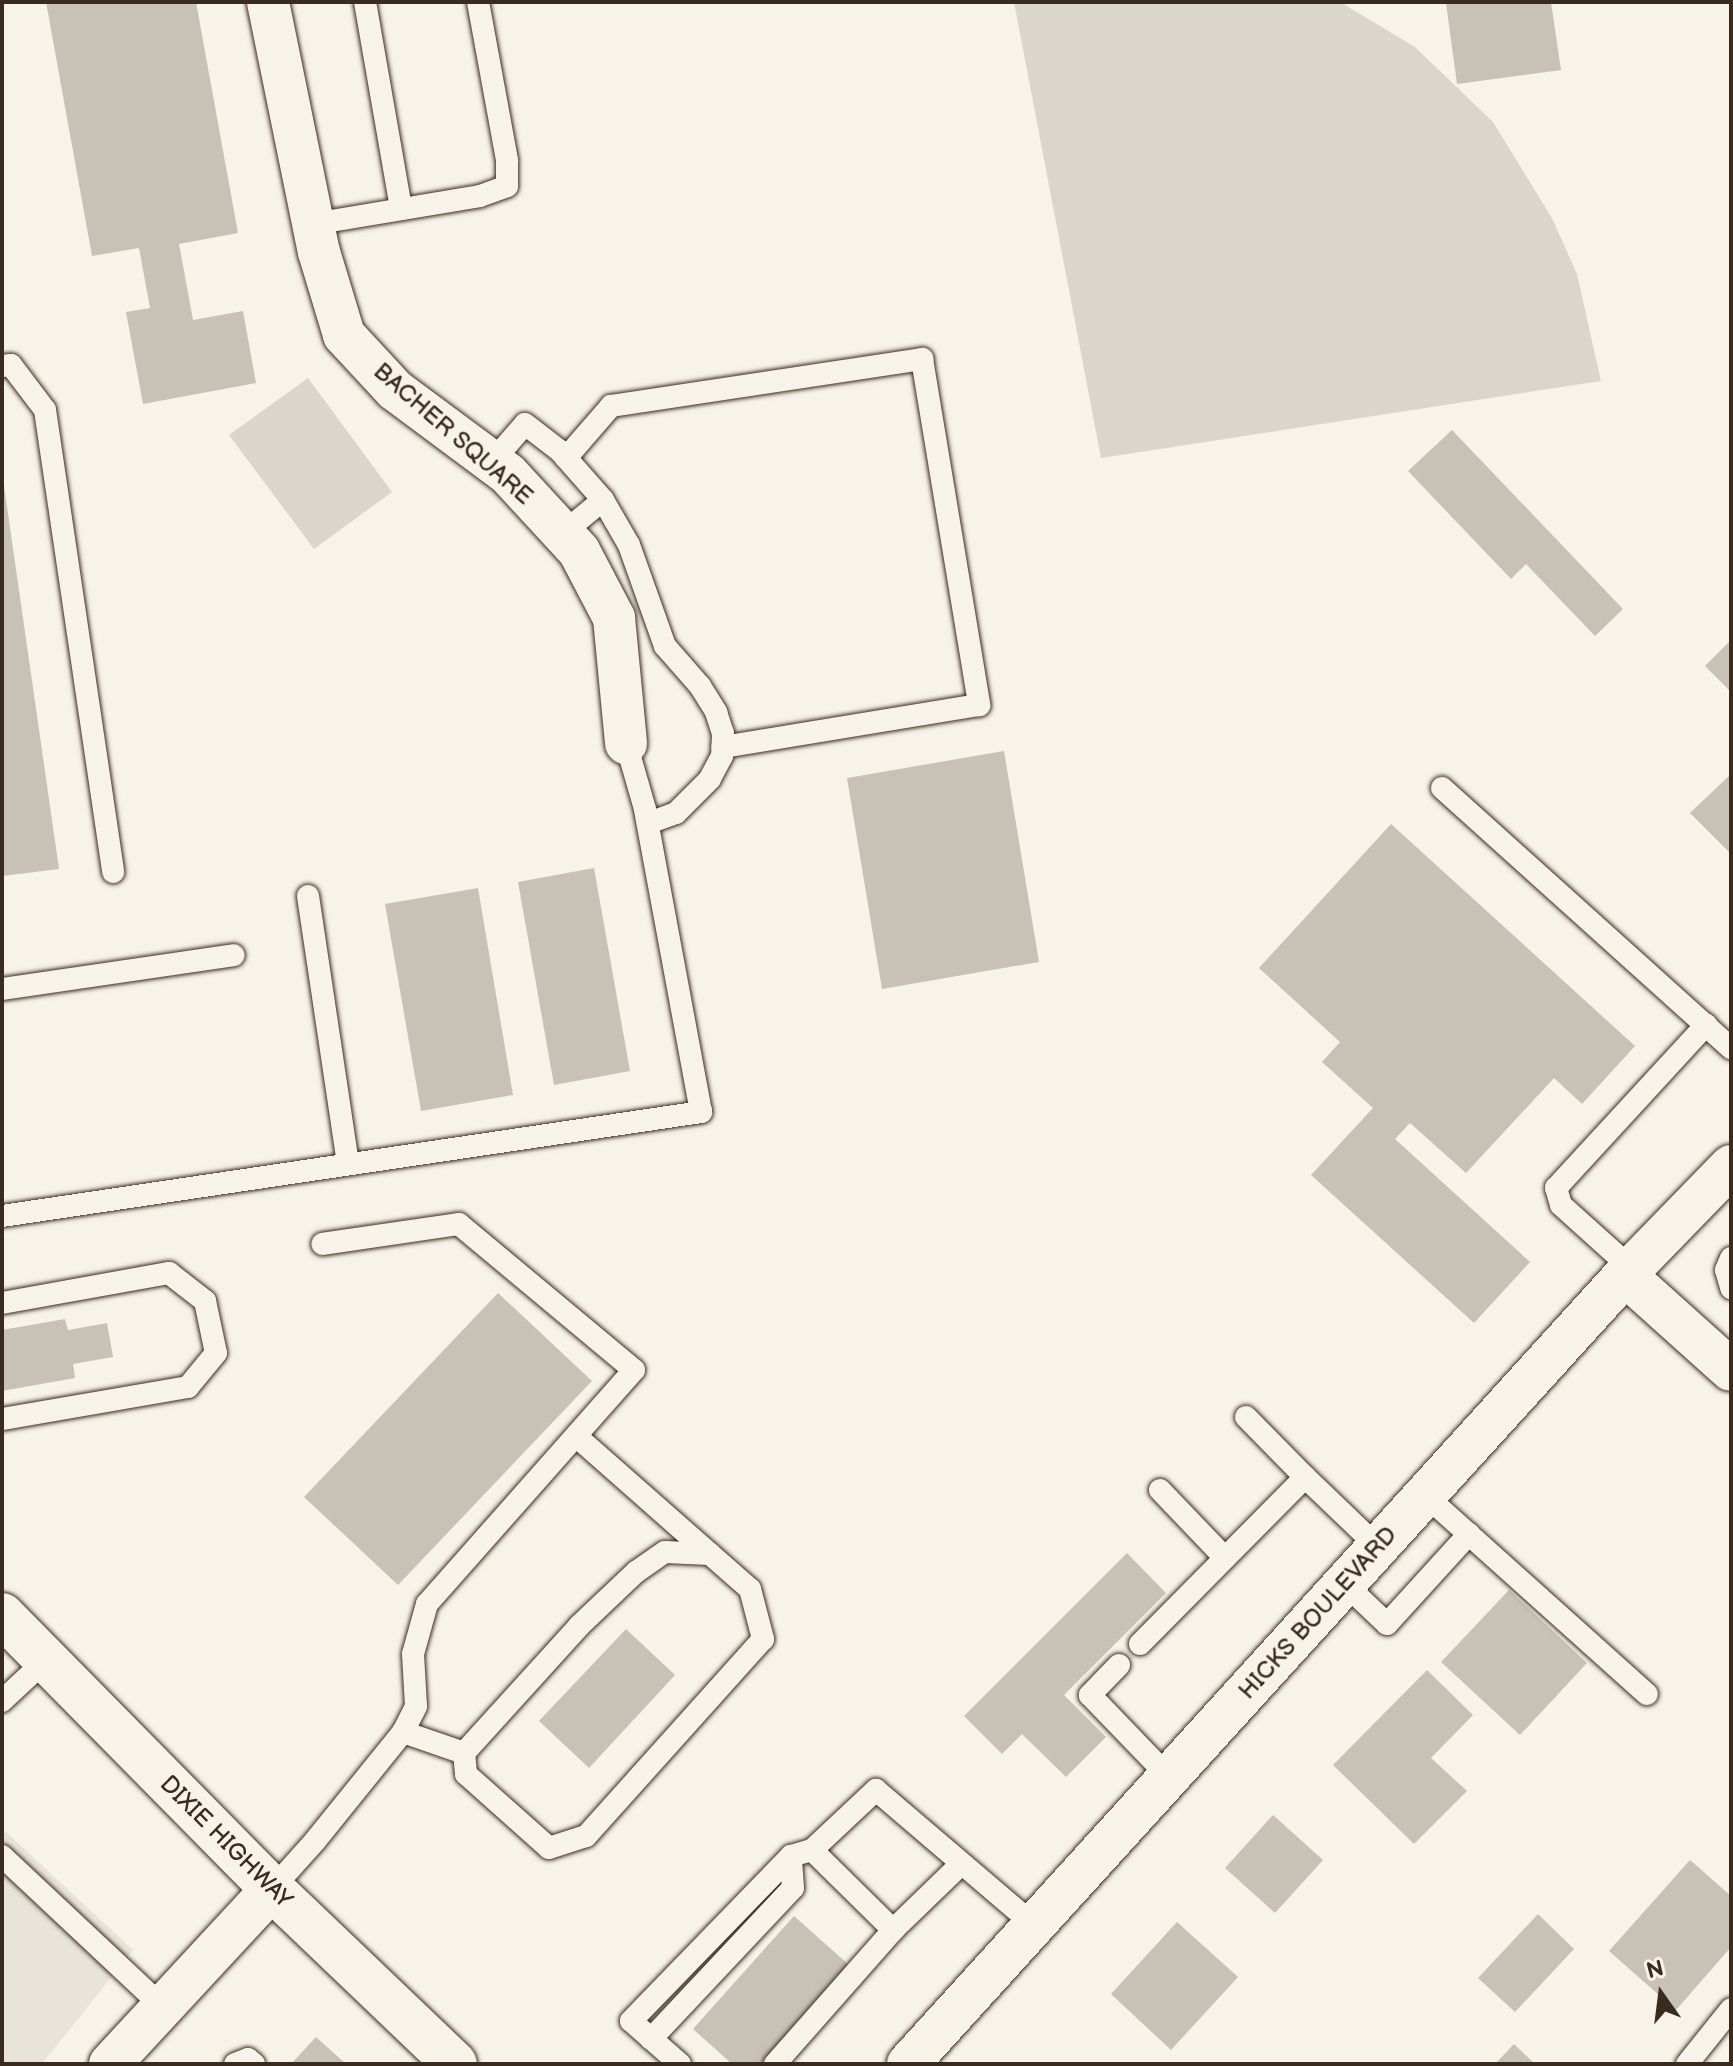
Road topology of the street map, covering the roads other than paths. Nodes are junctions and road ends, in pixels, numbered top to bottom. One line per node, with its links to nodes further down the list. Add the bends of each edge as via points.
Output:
1 (365, 2): 4 (lane)
2 (478, 2): 4 (lane, via 507,160 507,186 480,196)
3 (270, 12): 5 (street, BACHER SQUARE)
4 (401, 209): 5 (lane)
5 (313, 224): 8 (street, BACHER SQUARE, via 344,335 395,390)
6 (2, 366): 15 (lane, via 11,365 45,410)
7 (566, 458): 8 (lane, via 525,424); 9 (lane); 12 (lane, via 611,406 922,359 979,705)
8 (492, 462): 10 (street, BACHER SQUARE)
9 (603, 500): 10 (lane); 12 (lane, via 629,545 665,646 716,712)
10 (563, 533): 11 (street, BACHER SQUARE, via 579,551 614,618)
11 (626, 743): 14 (lane)
12 (722, 747): 14 (lane, via 718,769 693,798 676,813)
13 (1442, 788): 19 (lane)
14 (648, 823): 21 (lane, via 701,1112)
15 (113, 872)
16 (308, 896): 21 (lane)
17 (234, 955): 18 (lane)
18 (2, 989)
19 (1706, 1025): 20 (lane); 26 (lane, via 1556,1188 1561,1205)
20 (1731, 1048)
21 (348, 1164): 23 (lane)
22 (1731, 1166): 26 (street, HICKS BOULEVARD)
23 (2, 1216)
24 (322, 1244): 32 (lane, via 459,1224 634,1370)
25 (1731, 1258): 27 (lane, via 1726,1270)
26 (1628, 1271): 29 (street); 35 (street, HICKS BOULEVARD)
27 (1731, 1288)
28 (2, 1303): 31 (lane, via 169,1273 205,1301 216,1353 188,1387)
29 (1731, 1370)
30 (1246, 1417): 33 (lane)
31 (2, 1419)
32 (576, 1436): 38 (lane); 47 (lane, via 427,1604 413,1654 416,1706)
33 (1305, 1477): 37 (lane); 39 (lane)
34 (1160, 1490): 39 (lane)
35 (1425, 1495): 36 (lane); 37 (street, HICKS BOULEVARD)
36 (1469, 1534): 40 (lane, via 1387,1624); 45 (lane)
37 (1378, 1547): 40 (street, HICKS BOULEVARD)
38 (710, 1554): 48 (lane, via 665,1552 636,1572 579,1626); 48 (lane, via 750,1589 763,1639 586,1836 549,1848 466,1774)
39 (1225, 1558): 42 (lane)
40 (1345, 1584): 49 (street, HICKS BOULEVARD)
41 (2, 1615): 43 (main road, DIXIE HIGHWAY)
42 (1140, 1644)
43 (46, 1660): 46 (lane); 53 (main road, DIXIE HIGHWAY)
44 (1119, 1665): 49 (lane, via 1090,1695)
45 (1647, 1694)
46 (2, 1701)
47 (403, 1732): 48 (lane); 53 (lane)
48 (464, 1753)
49 (1169, 1777): 54 (street, HICKS BOULEVARD)
50 (801, 1853): 52 (lane, via 876,1790); 55 (lane); 62 (lane, via 631,2021)
51 (2, 1856): 56 (lane)
52 (961, 1864): 54 (lane); 55 (lane)
53 (272, 1889): 56 (street); 58 (main road, DIXIE HIGHWAY)
54 (1034, 1925): 64 (street, HICKS BOULEVARD)
55 (893, 1930): 63 (lane)
56 (163, 2007): 59 (street)
57 (1731, 2009): 65 (lane)
58 (436, 2058)
59 (110, 2064)
60 (235, 2064): 61 (lane, via 248,2059)
61 (254, 2064)
62 (680, 2064)
63 (775, 2064)
64 (908, 2064)
65 (1687, 2064)

